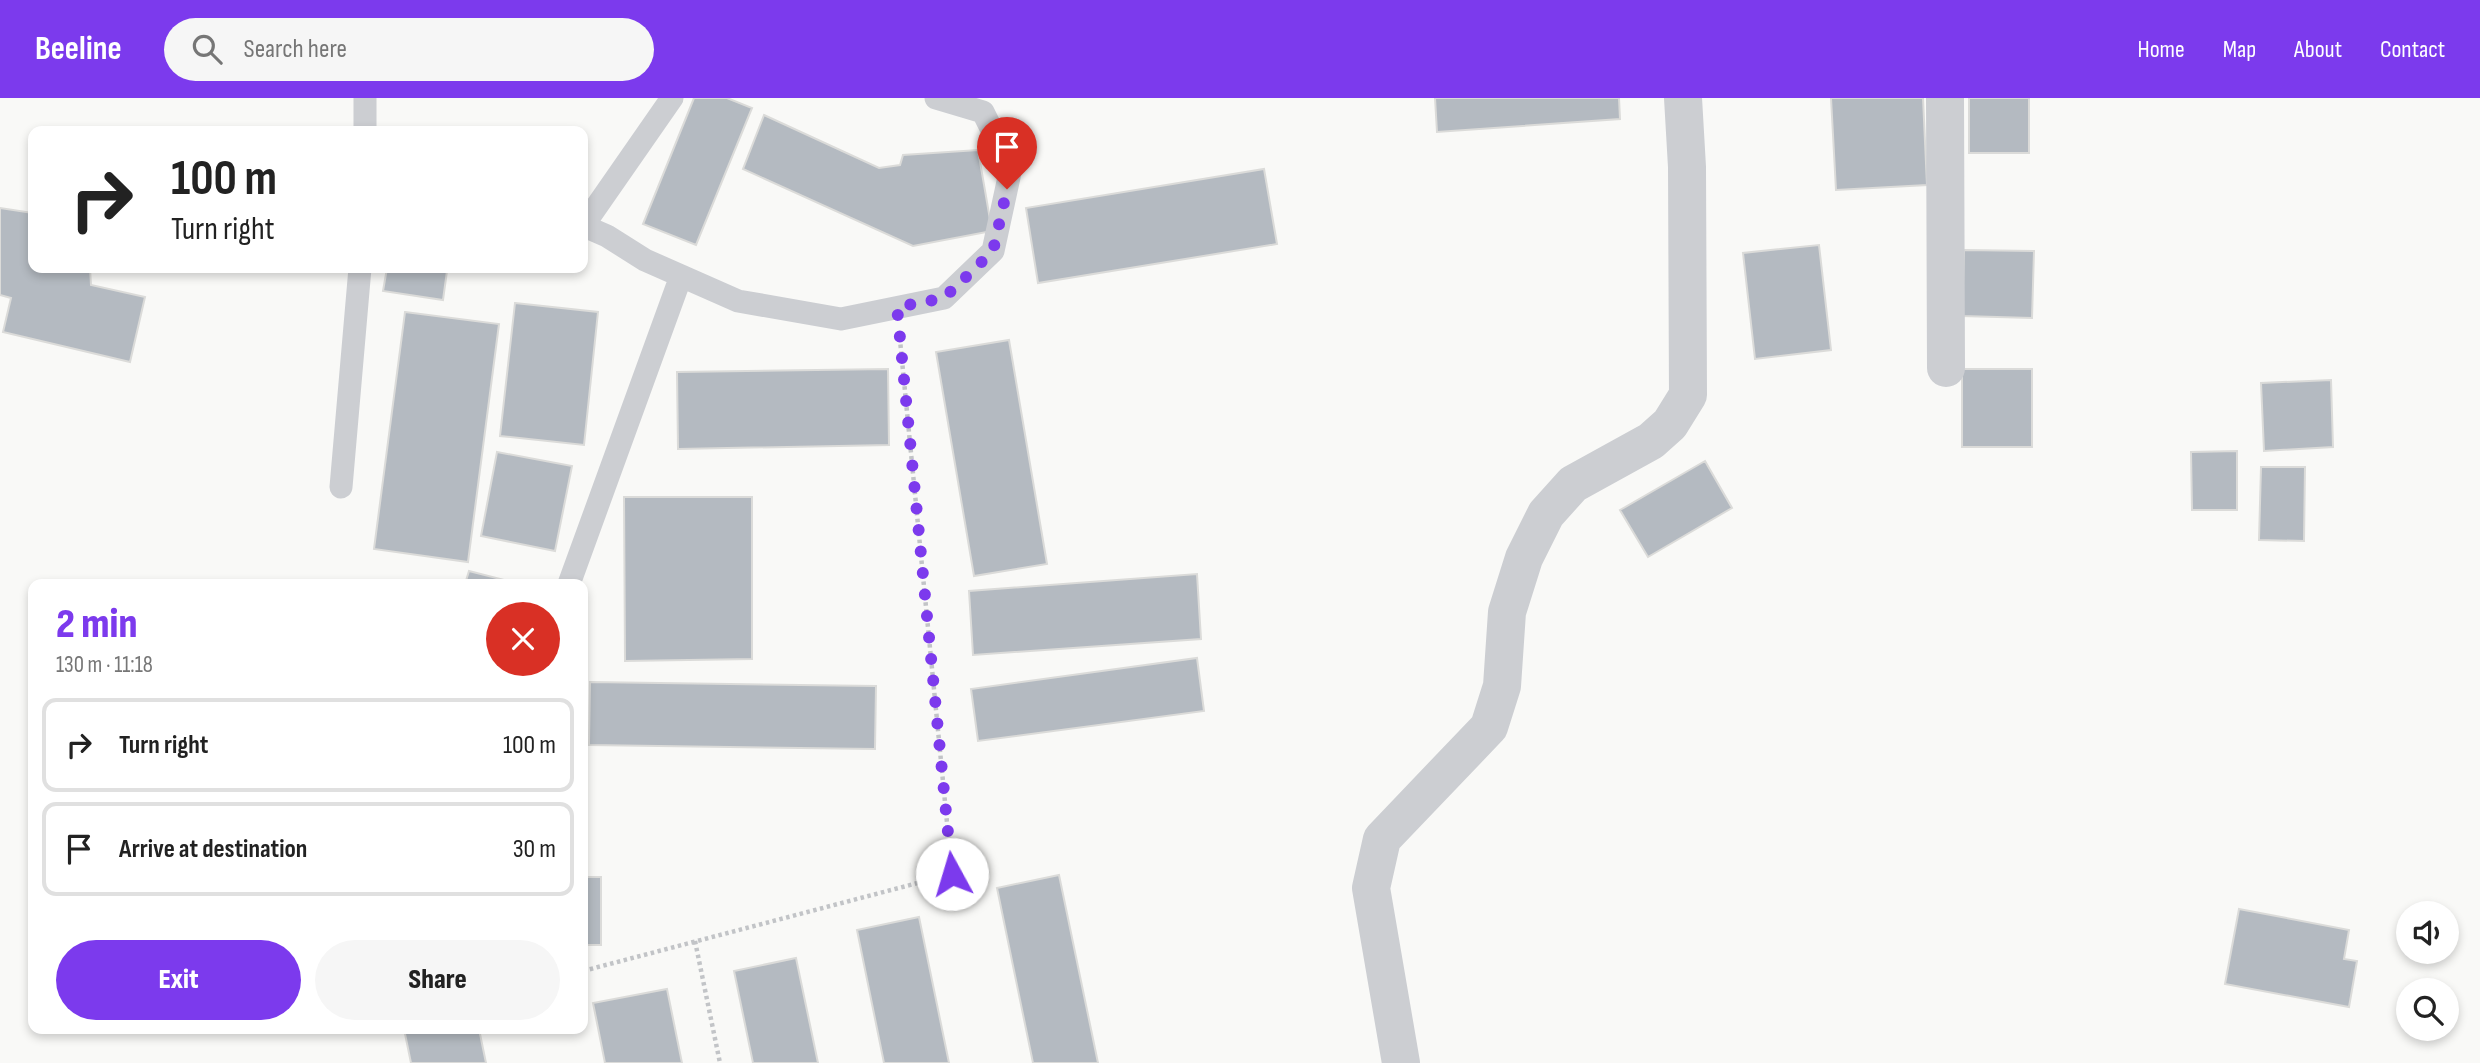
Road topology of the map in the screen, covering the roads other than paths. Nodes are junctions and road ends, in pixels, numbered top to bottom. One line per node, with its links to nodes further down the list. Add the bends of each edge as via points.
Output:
1 (365, 98): 6 (lane)
2 (672, 98): 7 (lane)
3 (936, 98): 10 (lane, via 983,112 1011,168 993,251 944,298 841,319 738,301)
4 (1683, 98): 14 (street, via 1688,167 1688,395 1670,424 1651,441 1573,484 1546,514 1524,558 1507,612 1502,686 1489,727 1382,839 1371,888)
5 (1945, 98): 11 (street)
6 (365, 126)
7 (588, 220)
8 (588, 228): 10 (lane)
9 (360, 273): 12 (lane)
10 (681, 276): 13 (lane)
11 (1946, 368)
12 (341, 487)
13 (571, 579)
14 (1401, 1063)

